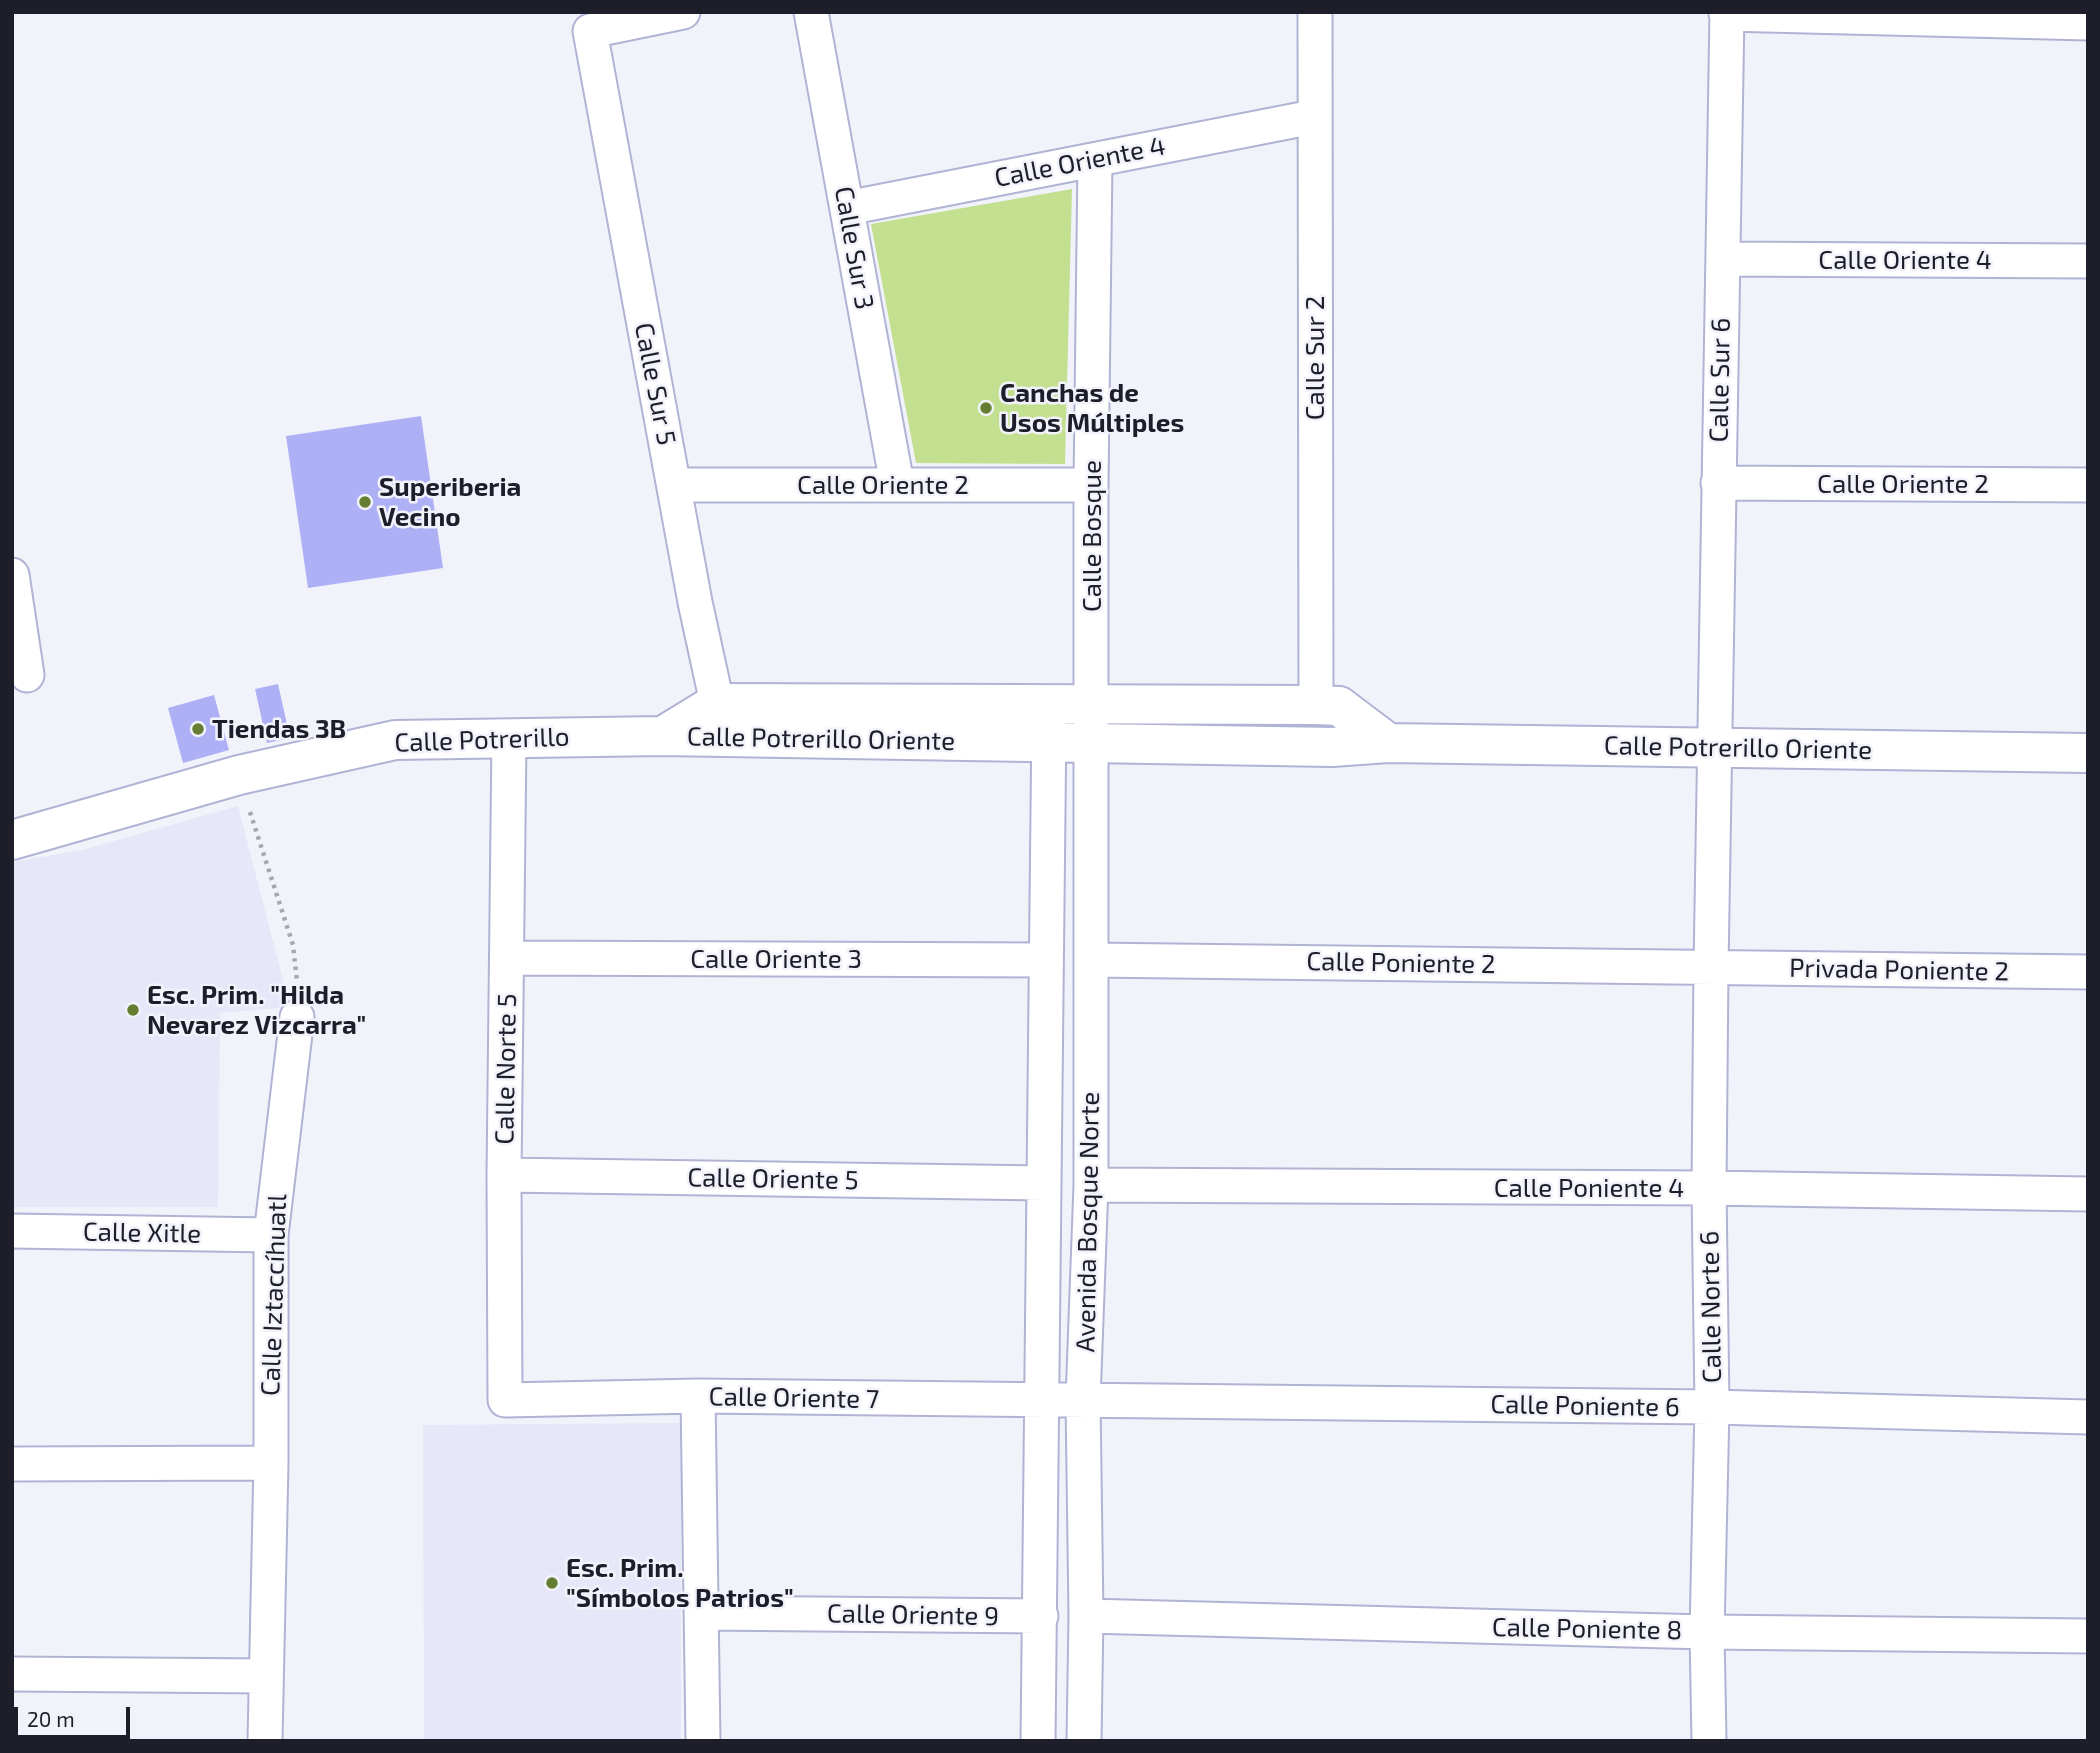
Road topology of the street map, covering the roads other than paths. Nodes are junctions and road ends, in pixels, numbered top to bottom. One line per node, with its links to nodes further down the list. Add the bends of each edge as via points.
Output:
1 (683, 12): 13 (street, Calle Sur 5, via 590,31)
2 (811, 12): 8 (street, Calle Sur 3)
3 (1315, 12): 6 (street, Calle Sur 2)
4 (1726, 13): 5 (street); 9 (street, Calle Sur 6)
5 (2088, 23)
6 (1314, 117): 7 (street, Calle Oriente 4); 20 (street, Calle Sur 2)
7 (1095, 160): 8 (street, Calle Oriente 4); 14 (street, Calle Bosque)
8 (847, 208): 12 (street, Calle Sur 3)
9 (1723, 259): 10 (street, Calle Oriente 4); 11 (street, Calle Sur 6)
10 (2088, 261)
11 (1718, 483): 15 (street, Calle Oriente 2); 27 (street, Calle Sur 6)
12 (897, 484): 13 (street, Calle Oriente 2); 14 (street, Calle Oriente 2)
13 (674, 485): 21 (street, Calle Sur 5)
14 (1091, 485): 19 (street, Calle Bosque)
15 (2088, 485)
16 (12, 575): 17 (street)
17 (27, 675)
18 (1049, 703): 19 (street, Calle Potrerillo Oriente); 21 (street, Calle Potrerillo Oriente); 25 (street, Avenida Bosque Norte)
19 (1092, 703): 20 (street, Calle Potrerillo Oriente); 26 (street, Avenida Bosque Norte)
20 (1316, 705): 24 (street, Calle Potrerillo Oriente, via 1339,706)
21 (718, 720): 22 (street, Calle Potrerillo Oriente); 25 (street, Calle Potrerillo Oriente)
22 (663, 736): 23 (street, Calle Potrerillo)
23 (509, 738): 30 (street, Calle Potrerillo, via 396,740 239,775); 32 (street, Calle Norte 5)
24 (1388, 743): 26 (street, Calle Potrerillo Oriente, via 1332,747); 27 (street, Calle Potrerillo Oriente)
25 (1049, 744): 26 (street, Calle Potrerillo Oriente); 33 (street, Avenida Bosque Norte)
26 (1093, 744): 34 (street, Avenida Bosque Norte)
27 (1715, 747): 28 (street, Calle Potrerillo Oriente); 35 (street, Calle Norte 6)
28 (2088, 753)
29 (12, 810): 30 (street)
30 (60, 828): 31 (street, Calle Potrerillo)
31 (12, 840)
32 (507, 958): 33 (street, Calle Oriente 3); 38 (street, Calle Norte 5)
33 (1045, 960): 39 (street, Avenida Bosque Norte)
34 (1091, 960): 35 (street, Calle Poniente 2); 40 (street, Avenida Bosque Norte)
35 (1711, 967): 36 (street, Privada Poniente 2); 41 (street, Calle Norte 6)
36 (2088, 972)
37 (297, 1017): 44 (street, Calle Iztaccíhuatl)
38 (504, 1175): 39 (street, Calle Oriente 5); 46 (street, Calle Norte 5)
39 (1043, 1183): 47 (street, Avenida Bosque Norte)
40 (1091, 1185): 41 (street, Calle Poniente 4); 48 (street, Avenida Bosque Norte)
41 (1709, 1188): 42 (street, Calle Poniente 4); 49 (street, Calle Norte 6)
42 (2088, 1194)
43 (12, 1231): 44 (street, Calle Xitle)
44 (271, 1235): 51 (street, Calle Iztaccíhuatl)
45 (698, 1396): 46 (street, Calle Oriente 7); 47 (street, Calle Oriente 7); 53 (street)
46 (505, 1399)
47 (1040, 1401): 48 (street, Calle Oriente 7); 54 (street, Avenida Bosque Norte)
48 (1083, 1401): 49 (street, Calle Poniente 6); 55 (street, Avenida Bosque Norte)
49 (1712, 1407): 50 (street, Calle Poniente 6); 56 (street, Calle Norte 6)
50 (2088, 1417)
51 (271, 1463): 52 (street); 59 (street, Calle Iztaccíhuatl)
52 (12, 1464)
53 (702, 1613): 54 (street, Calle Oriente 9); 61 (street)
54 (1041, 1616): 62 (street, Avenida Bosque Norte)
55 (1086, 1616): 56 (street, Calle Poniente 8); 63 (street, Avenida Bosque Norte)
56 (1707, 1632): 57 (street, Calle Poniente 8); 64 (street, Calle Norte 6)
57 (2088, 1636)
58 (12, 1674): 59 (street)
59 (266, 1676): 60 (street, Calle Iztaccíhuatl)
60 (265, 1741)
61 (703, 1741)
62 (1038, 1741)
63 (1084, 1741)
64 (1709, 1741)

